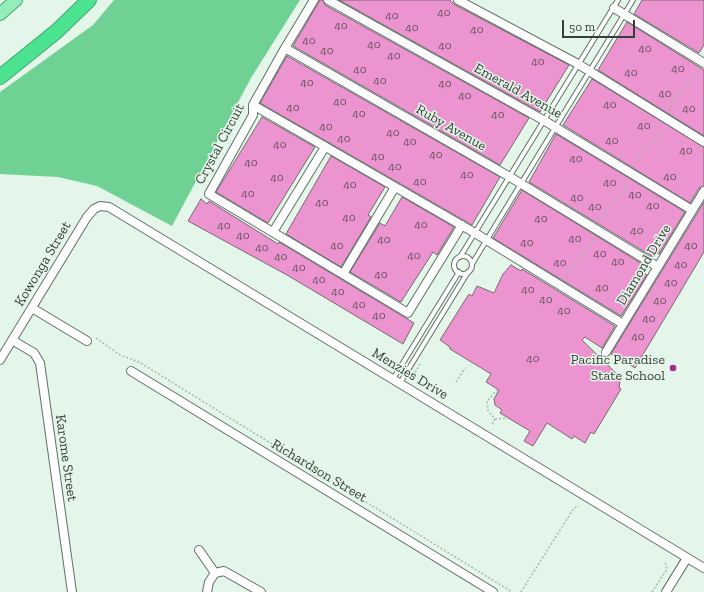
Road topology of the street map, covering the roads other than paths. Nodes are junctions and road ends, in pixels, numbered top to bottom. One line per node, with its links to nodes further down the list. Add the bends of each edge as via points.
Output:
1 (16, 0): 9 (main road)
2 (89, 0): 15 (highway, via 57,31)
3 (314, 0): 11 (street)
4 (328, 0): 17 (street, Emerald Avenue)
5 (458, 0): 13 (street)
6 (618, 0): 8 (lane)
7 (633, 0): 10 (lane)
8 (614, 8): 10 (street); 13 (lane)
9 (0, 14)
10 (624, 14): 12 (street); 14 (lane)
11 (285, 48): 16 (street); 21 (street, Ruby Avenue)
12 (704, 62)
13 (578, 64): 14 (street); 17 (lane)
14 (589, 71): 18 (lane); 19 (street)
15 (0, 77)
16 (253, 105): 20 (street, Crystal Circuit); 28 (street, Crystal Circuit, via 253,115 209,194)
17 (545, 121): 18 (street, Emerald Avenue); 21 (lane)
18 (555, 127): 22 (lane); 26 (street, Emerald Avenue)
19 (704, 142)
20 (325, 147): 23 (street, Crystal Circuit); 28 (street)
21 (510, 177): 22 (street, Ruby Avenue); 29 (lane)
22 (521, 183): 30 (lane); 33 (street, Ruby Avenue)
23 (396, 187): 27 (street, Crystal Circuit); 36 (street)
24 (704, 191): 26 (street, Diamond Drive)
25 (100, 206): 37 (street, Kowonga Street, via 87,217); 44 (street, Menzies Drive, via 109,207)
26 (692, 210): 33 (street, Diamond Drive)
27 (462, 226): 29 (street, Crystal Circuit); 36 (street, Crystal Circuit, via 408,313)
28 (273, 232): 36 (street, Crystal Circuit)
29 (475, 233): 30 (street, Crystal Circuit); 31 (lane)
30 (487, 240): 32 (lane); 38 (street, Crystal Circuit)
31 (460, 257): 32 (lane, via 468,257); 34 (lane, via 455,263)
32 (472, 264): 35 (lane)
33 (658, 267): 38 (street, Diamond Drive)
34 (458, 272): 35 (lane); 44 (lane)
35 (468, 272): 44 (lane)
36 (343, 274)
37 (32, 308): 39 (street, Kowonga Street); 40 (street)
38 (623, 324): 41 (street, Diamond Drive)
39 (12, 340): 42 (street, Kowonga Street); 49 (street, Karome Street, via 34,353 40,363)
40 (87, 341)
41 (606, 352)
42 (0, 360)
43 (131, 371): 52 (street, Richardson Street)
44 (397, 381): 46 (street, Menzies Drive)
45 (199, 550): 48 (street)
46 (687, 558): 47 (street, Menzies Drive); 53 (street)
47 (704, 568)
48 (215, 573): 50 (street, via 209,582); 51 (street, via 224,571 232,574)
49 (72, 592)
50 (207, 592)
51 (261, 592)
52 (492, 592)
53 (666, 592)

